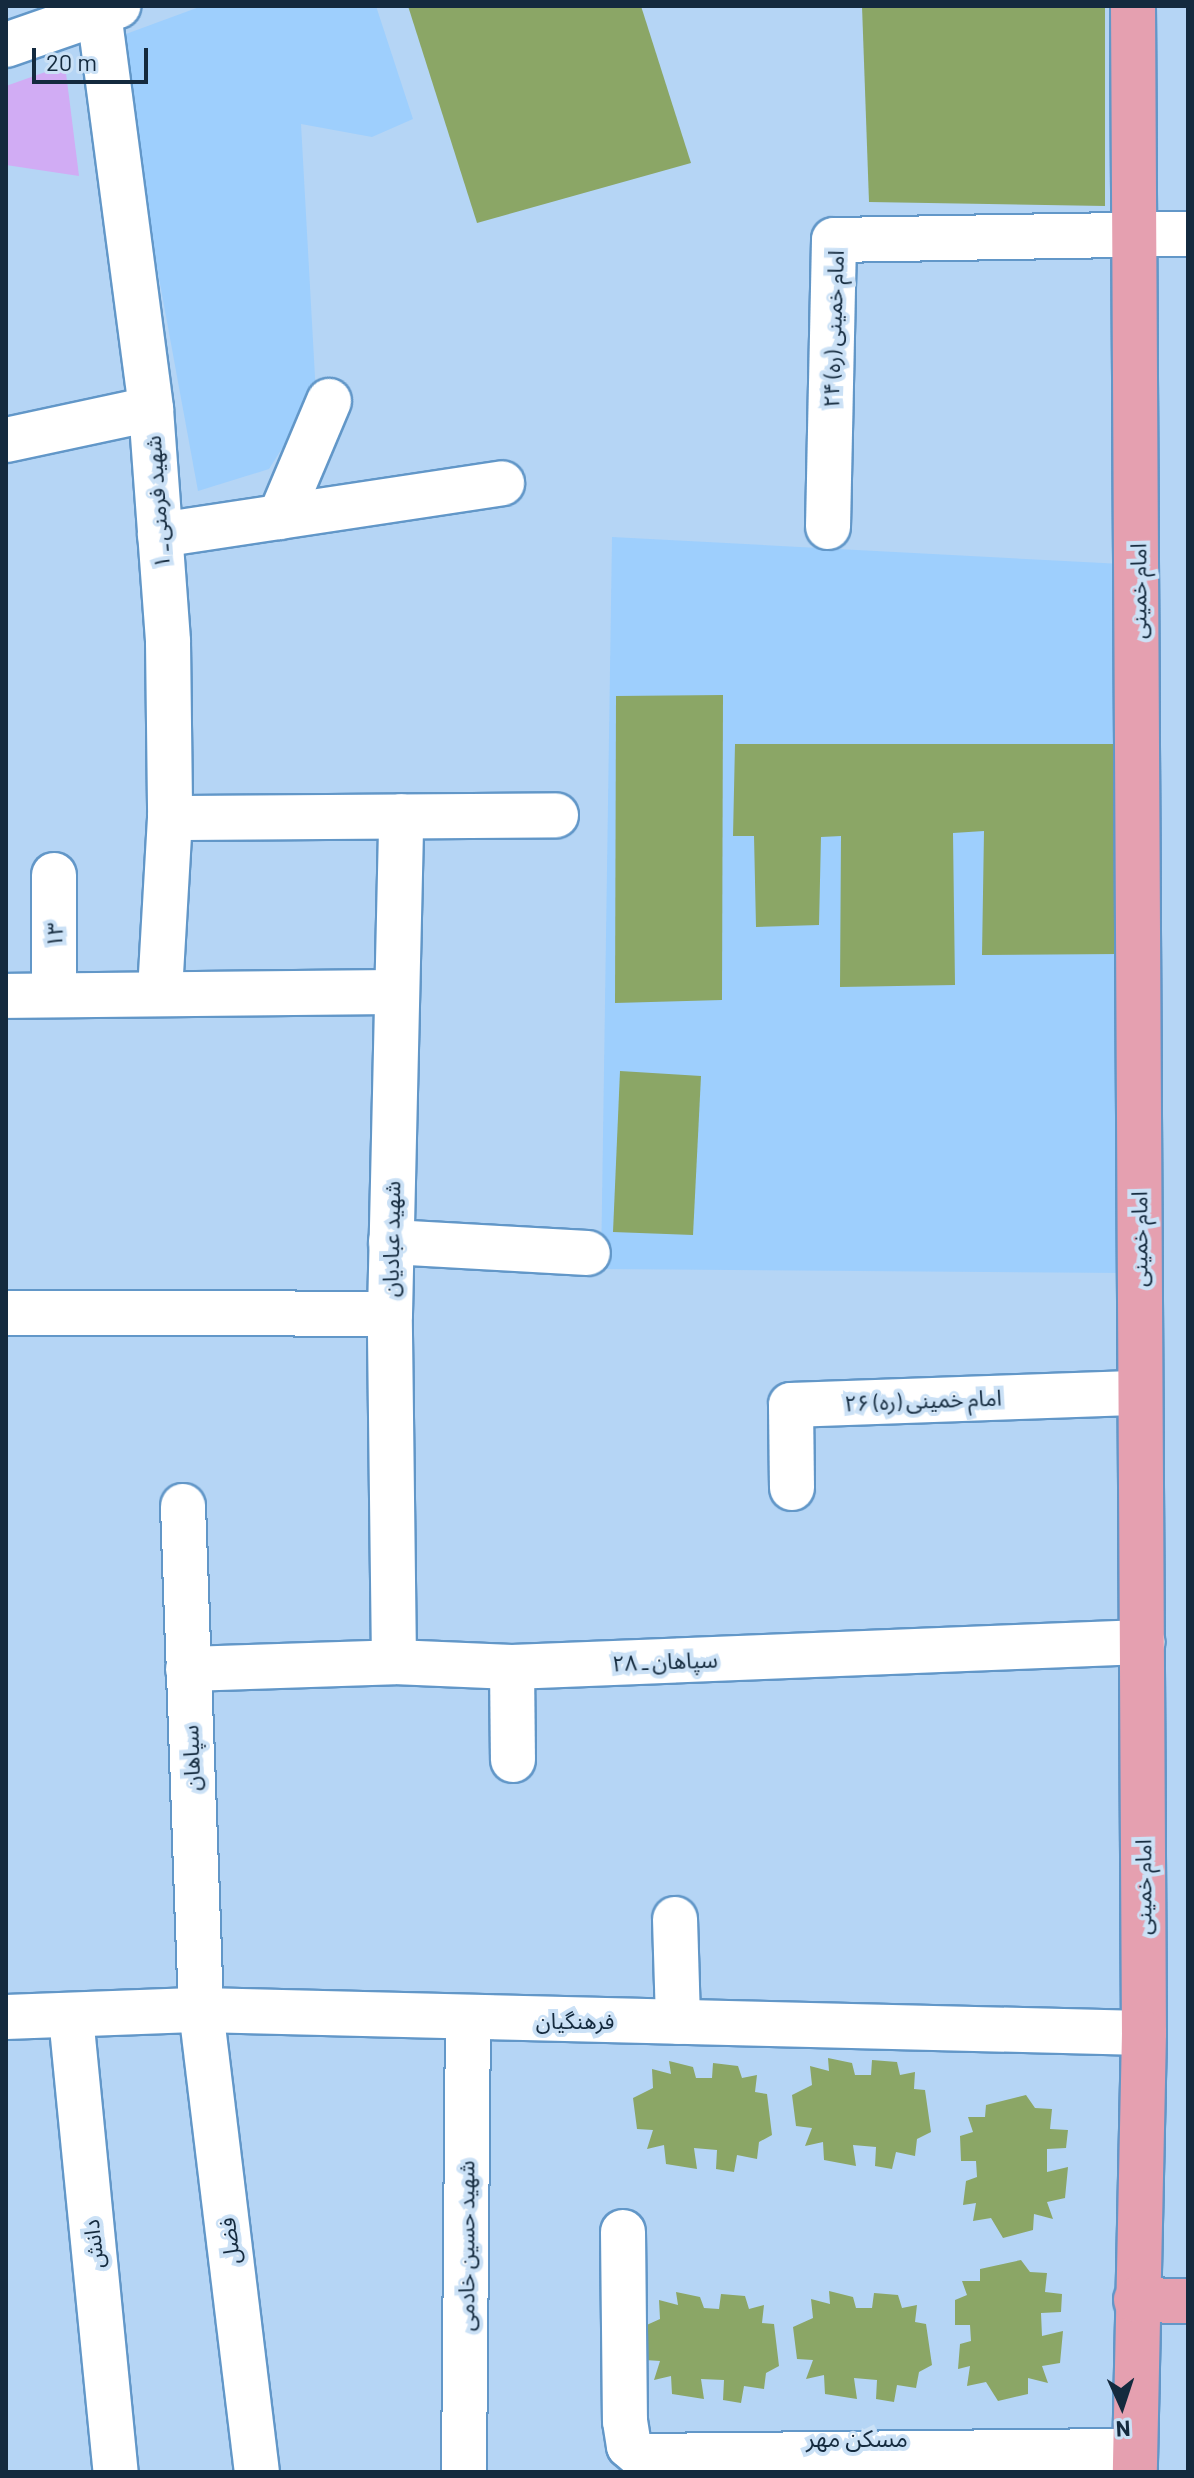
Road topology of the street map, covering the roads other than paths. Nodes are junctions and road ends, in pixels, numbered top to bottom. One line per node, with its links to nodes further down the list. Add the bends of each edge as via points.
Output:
1 (1133, 6): 5 (main road, امام خمینی)
2 (108, 10): 3 (street); 7 (street, شهید فرمنی ـ ۱)
3 (6, 45)
4 (1188, 234): 5 (street)
5 (1137, 235): 11 (street, امام خمینی (ره) ۲۴, via 834,240); 25 (main road, امام خمینی)
6 (329, 401): 10 (street)
7 (151, 409): 8 (street); 12 (street, شهید فرمنی ـ ۱)
8 (6, 440)
9 (502, 483): 10 (street)
10 (280, 517): 12 (street)
11 (828, 527)
12 (160, 535): 15 (street, شهید فرمنی ـ ۱)
13 (556, 815): 14 (street)
14 (401, 816): 15 (street); 17 (street, شهید عبادیان)
15 (170, 818): 18 (street, شهید فرمنی ـ ۱)
16 (54, 875): 19 (street, ۱۳)
17 (395, 992): 18 (street); 21 (street, شهید عبادیان)
18 (160, 993): 19 (street)
19 (54, 995): 20 (street)
20 (6, 996)
21 (391, 1242): 22 (street); 24 (street, شهید عبادیان)
22 (588, 1253)
23 (6, 1313): 24 (street)
24 (390, 1314): 29 (street, شهید عبادیان)
25 (1139, 1393): 26 (street, امام خمینی (ره) ۲۶, via 791,1405); 28 (main road, امام خمینی)
26 (792, 1488)
27 (183, 1506): 31 (street, سپاهان)
28 (1143, 1642): 30 (street, سپاهان ـ ۲۸); 39 (main road, امام خمینی)
29 (394, 1662): 30 (street, سپاهان ـ ۲۸); 31 (street, سپاهان ـ ۲۸)
30 (512, 1667): 32 (street)
31 (188, 1669): 34 (street, سپاهان)
32 (513, 1760)
33 (675, 1919): 38 (street)
34 (201, 2010): 36 (street, فرهنگیان); 37 (street, فرهنگیان); 45 (street, فضل)
35 (6, 2017): 36 (street, فرهنگیان)
36 (71, 2017): 44 (street, دانش)
37 (468, 2021): 38 (street, فرهنگیان); 46 (street, شهید حسین خادمی)
38 (678, 2022): 39 (street, فرهنگیان)
39 (1144, 2033): 41 (main road, امام خمینی)
40 (623, 2232): 43 (street, via 625,2421 629,2446 641,2456)
41 (1136, 2300): 42 (main road); 43 (main road, امام خمینی)
42 (1188, 2301)
43 (1135, 2462)
44 (116, 2472)
45 (257, 2472)
46 (464, 2472)

